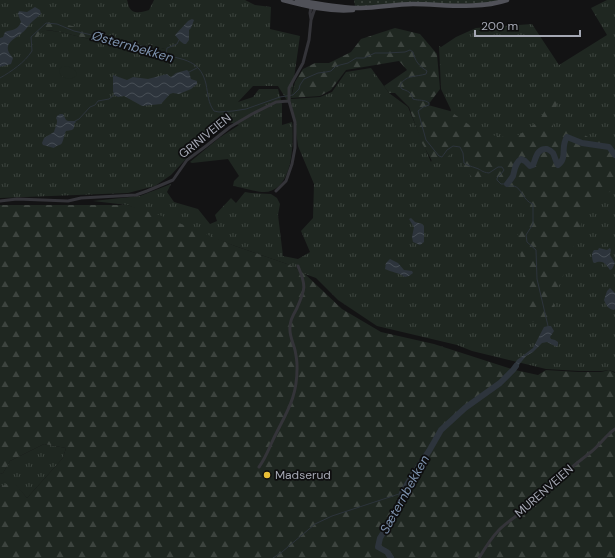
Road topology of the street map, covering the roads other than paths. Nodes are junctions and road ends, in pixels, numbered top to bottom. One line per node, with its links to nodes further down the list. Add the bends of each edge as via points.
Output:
1 (283, 0): 4 (main road)
2 (297, 0): 4 (main road)
3 (507, 0): 4 (main road, via 471,6)
4 (314, 6): 5 (street, via 310,13 309,40 303,63 289,88)
5 (288, 97): 6 (street, via 295,122 295,148 286,181); 7 (street, GRINIVEIEN, via 230,127 187,160 173,180 136,195)
6 (276, 191)
7 (0, 201)
8 (298, 266): 10 (street, via 303,277 303,293 290,326 296,353 296,388 293,400)
9 (615, 429): 11 (street, MURENVEIEN, via 598,447 498,530)
10 (259, 467)
11 (479, 558)

